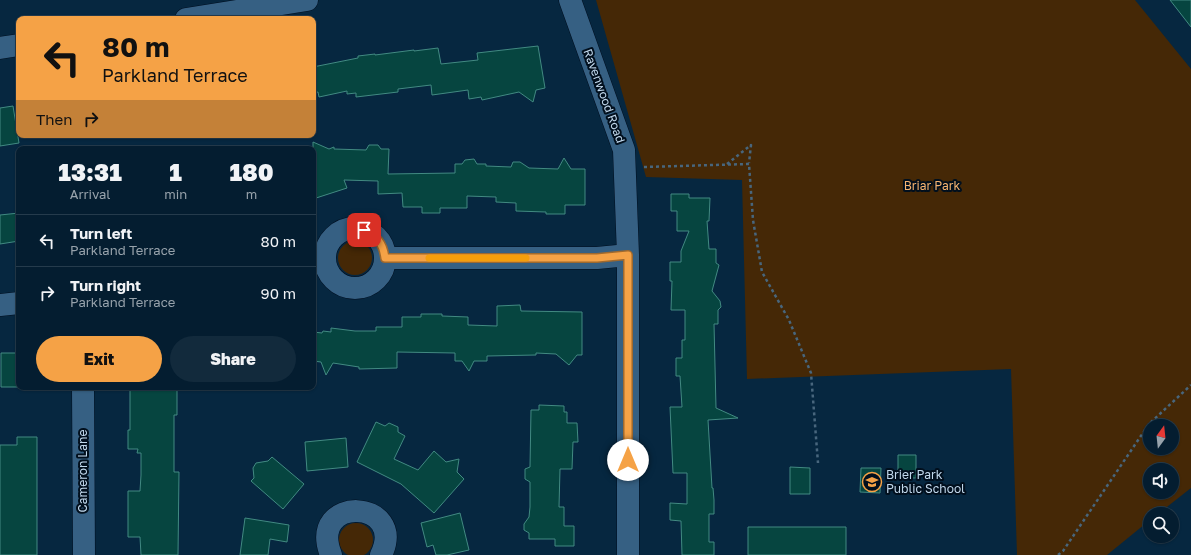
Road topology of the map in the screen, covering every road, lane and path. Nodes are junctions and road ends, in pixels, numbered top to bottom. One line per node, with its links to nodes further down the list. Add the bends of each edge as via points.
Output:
1 (307, 0): 3 (street)
2 (570, 0): 8 (street, Ravenwood Road, via 624,150)
3 (205, 16)
4 (16, 45): 5 (street)
5 (0, 48)
6 (726, 164): 7 (path); 7 (path, via 751,145); 8 (path)
7 (749, 164): 15 (path, via 753,220 762,272 789,320 811,373)
8 (624, 168): 9 (street, Ravenwood Road)
9 (628, 255): 10 (street, via 597,258); 19 (street, Ravenwood Road)
10 (385, 258)
11 (16, 303): 12 (street)
12 (0, 305)
13 (1191, 385): 20 (path, via 1149,424)
14 (83, 390): 16 (street, Cameron Lane)
15 (818, 463)
16 (84, 555)
17 (332, 555): 18 (street, via 327,536 330,526 336,518 354,510 372,514 384,529 385,548)
18 (381, 555)
19 (628, 555)
20 (1058, 555)

